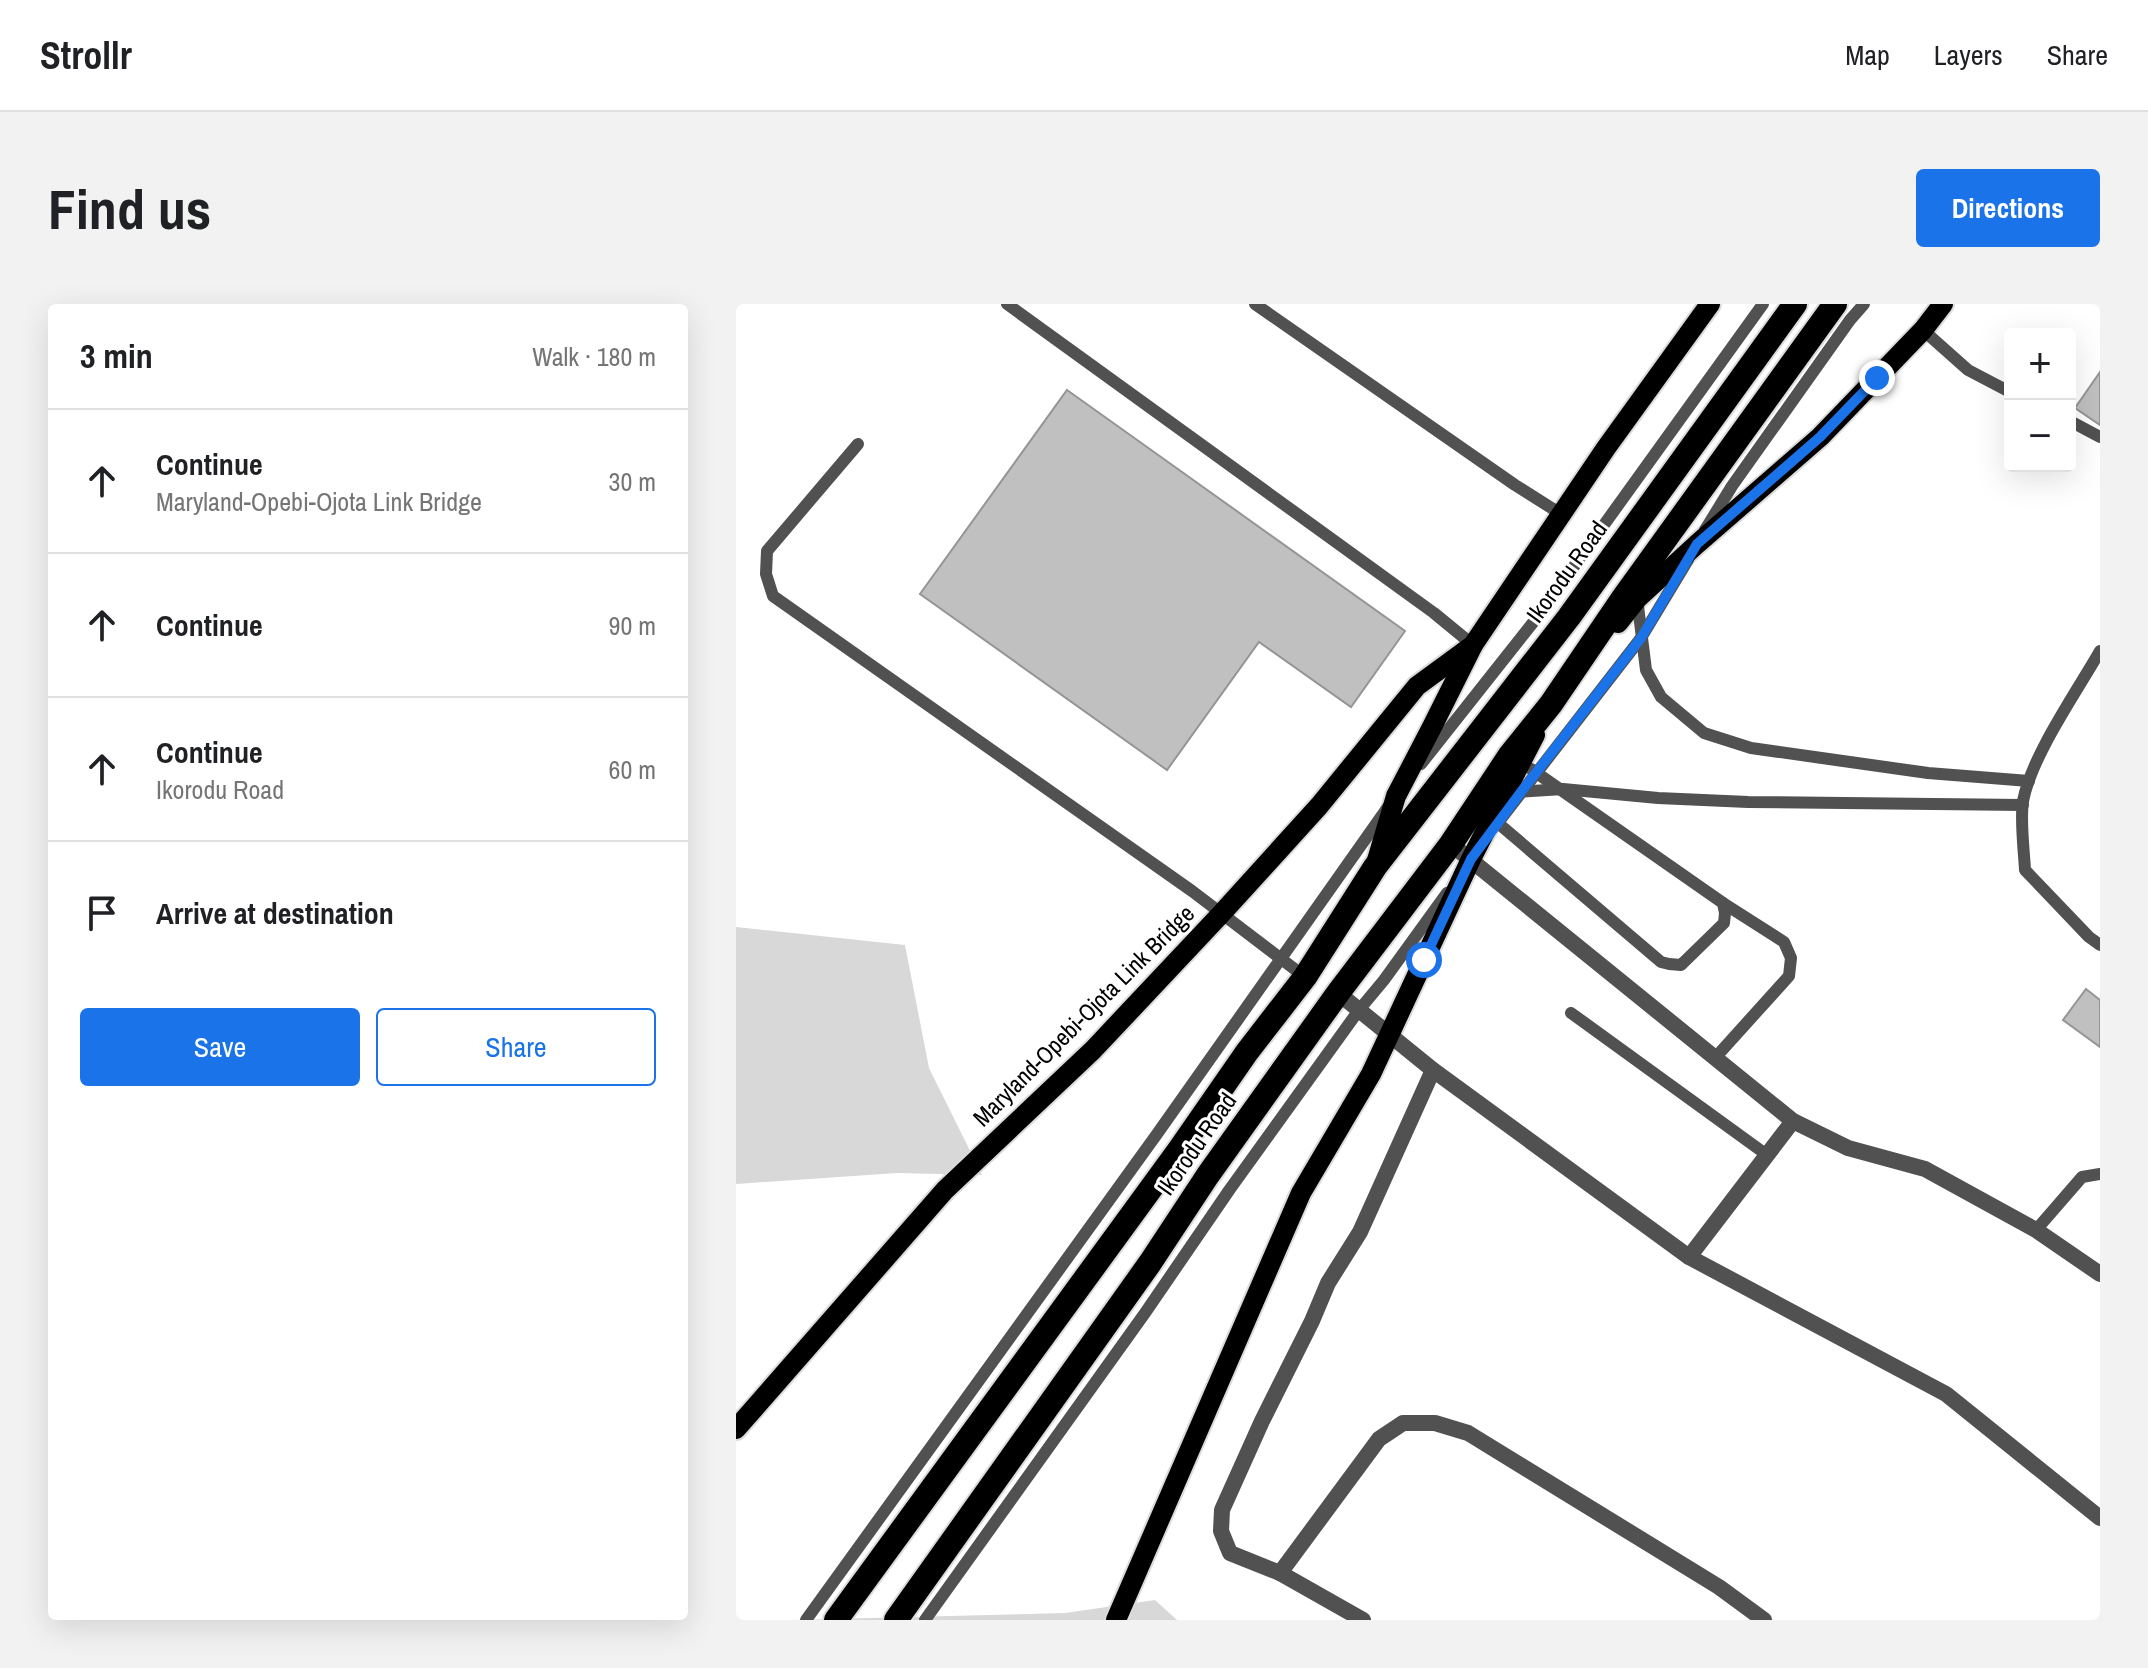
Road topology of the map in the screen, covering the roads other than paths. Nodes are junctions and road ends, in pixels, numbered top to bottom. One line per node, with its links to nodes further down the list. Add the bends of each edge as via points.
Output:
1 (1007, 304): 18 (lane)
2 (1255, 304): 14 (lane)
3 (1710, 304): 14 (main road, Ikorodu Road)
4 (1763, 304): 23 (lane, via 1539,615)
5 (1795, 304): 28 (highway, Ikorodu Road, via 1569,617)
6 (1835, 304): 16 (highway, Ikorodu Road)
7 (1864, 304): 15 (lane, via 1732,486)
8 (1943, 304): 9 (main road, Ikorodu Road)
9 (1923, 330): 10 (lane, via 1968,370); 15 (main road, Ikorodu Road, via 1820,437)
10 (2004, 389)
11 (2076, 424): 12 (lane)
12 (2100, 437)
13 (858, 444): 30 (lane, via 767,551 766,574 773,596)
14 (1561, 514): 18 (main road, Ikorodu Road)
15 (1697, 544): 16 (main road, Ikorodu Road); 17 (lane)
16 (1637, 590): 17 (lane); 20 (highway, Ikorodu Road, via 1551,704)
17 (1641, 638): 20 (lane); 21 (lane, via 1646,670 1661,697 1704,733 1751,748)
18 (1473, 645): 23 (main road, Ikorodu Road); 30 (main road, Maryland-Opebi-Ojota Link Bridge, via 1417,686)
19 (2100, 651): 21 (lane)
20 (1523, 763): 22 (lane); 24 (highway, Ikorodu Road); 24 (lane)
21 (2029, 781): 25 (lane)
22 (1563, 789): 24 (lane); 25 (lane, via 1748,802); 29 (lane)
23 (1396, 796): 28 (main road, Ikorodu Road); 32 (lane)
24 (1496, 804): 26 (highway, Ikorodu Road); 27 (main road); 29 (lane, via 1661,962 1681,965 1724,923)
25 (2023, 805): 31 (lane, via 2025,870)
26 (1451, 844): 27 (street); 34 (highway, Ikorodu Road)
27 (1471, 859): 35 (lane); 37 (main road); 38 (street)
28 (1375, 867): 33 (highway, Ikorodu Road)
29 (1723, 903): 38 (lane, via 1784,942 1791,958 1789,976)
30 (1221, 914): 32 (lane); 46 (main road, Maryland-Opebi-Ojota Link Bridge, via 1093,1050 945,1190)
31 (2100, 945)
32 (1281, 960): 33 (lane); 49 (lane)
33 (1305, 977): 50 (highway, Ikorodu Road)
34 (1338, 993): 35 (street); 51 (highway, Ikorodu Road)
35 (1359, 1010): 37 (street); 52 (lane)
36 (1571, 1013): 41 (lane)
37 (1389, 1035): 39 (street); 53 (main road, via 1301,1193)
38 (1715, 1058): 40 (street)
39 (1433, 1070): 44 (street); 48 (street, via 1360,1232 1328,1283 1222,1510 1221,1531 1230,1553)
40 (1793, 1121): 41 (street); 43 (street, via 1848,1148 1925,1169)
41 (1767, 1155): 44 (street)
42 (2100, 1174): 43 (lane, via 2082,1177)
43 (2036, 1230): 45 (street)
44 (1689, 1257): 47 (street, via 1946,1394)
45 (2100, 1274)
46 (736, 1429)
47 (2100, 1518)
48 (1280, 1573): 54 (street); 55 (street, via 1379,1439 1403,1423 1435,1423 1468,1433)
49 (806, 1620)
50 (836, 1620)
51 (896, 1620)
52 (925, 1620)
53 (1116, 1620)
54 (1363, 1620)
55 (1764, 1620)

